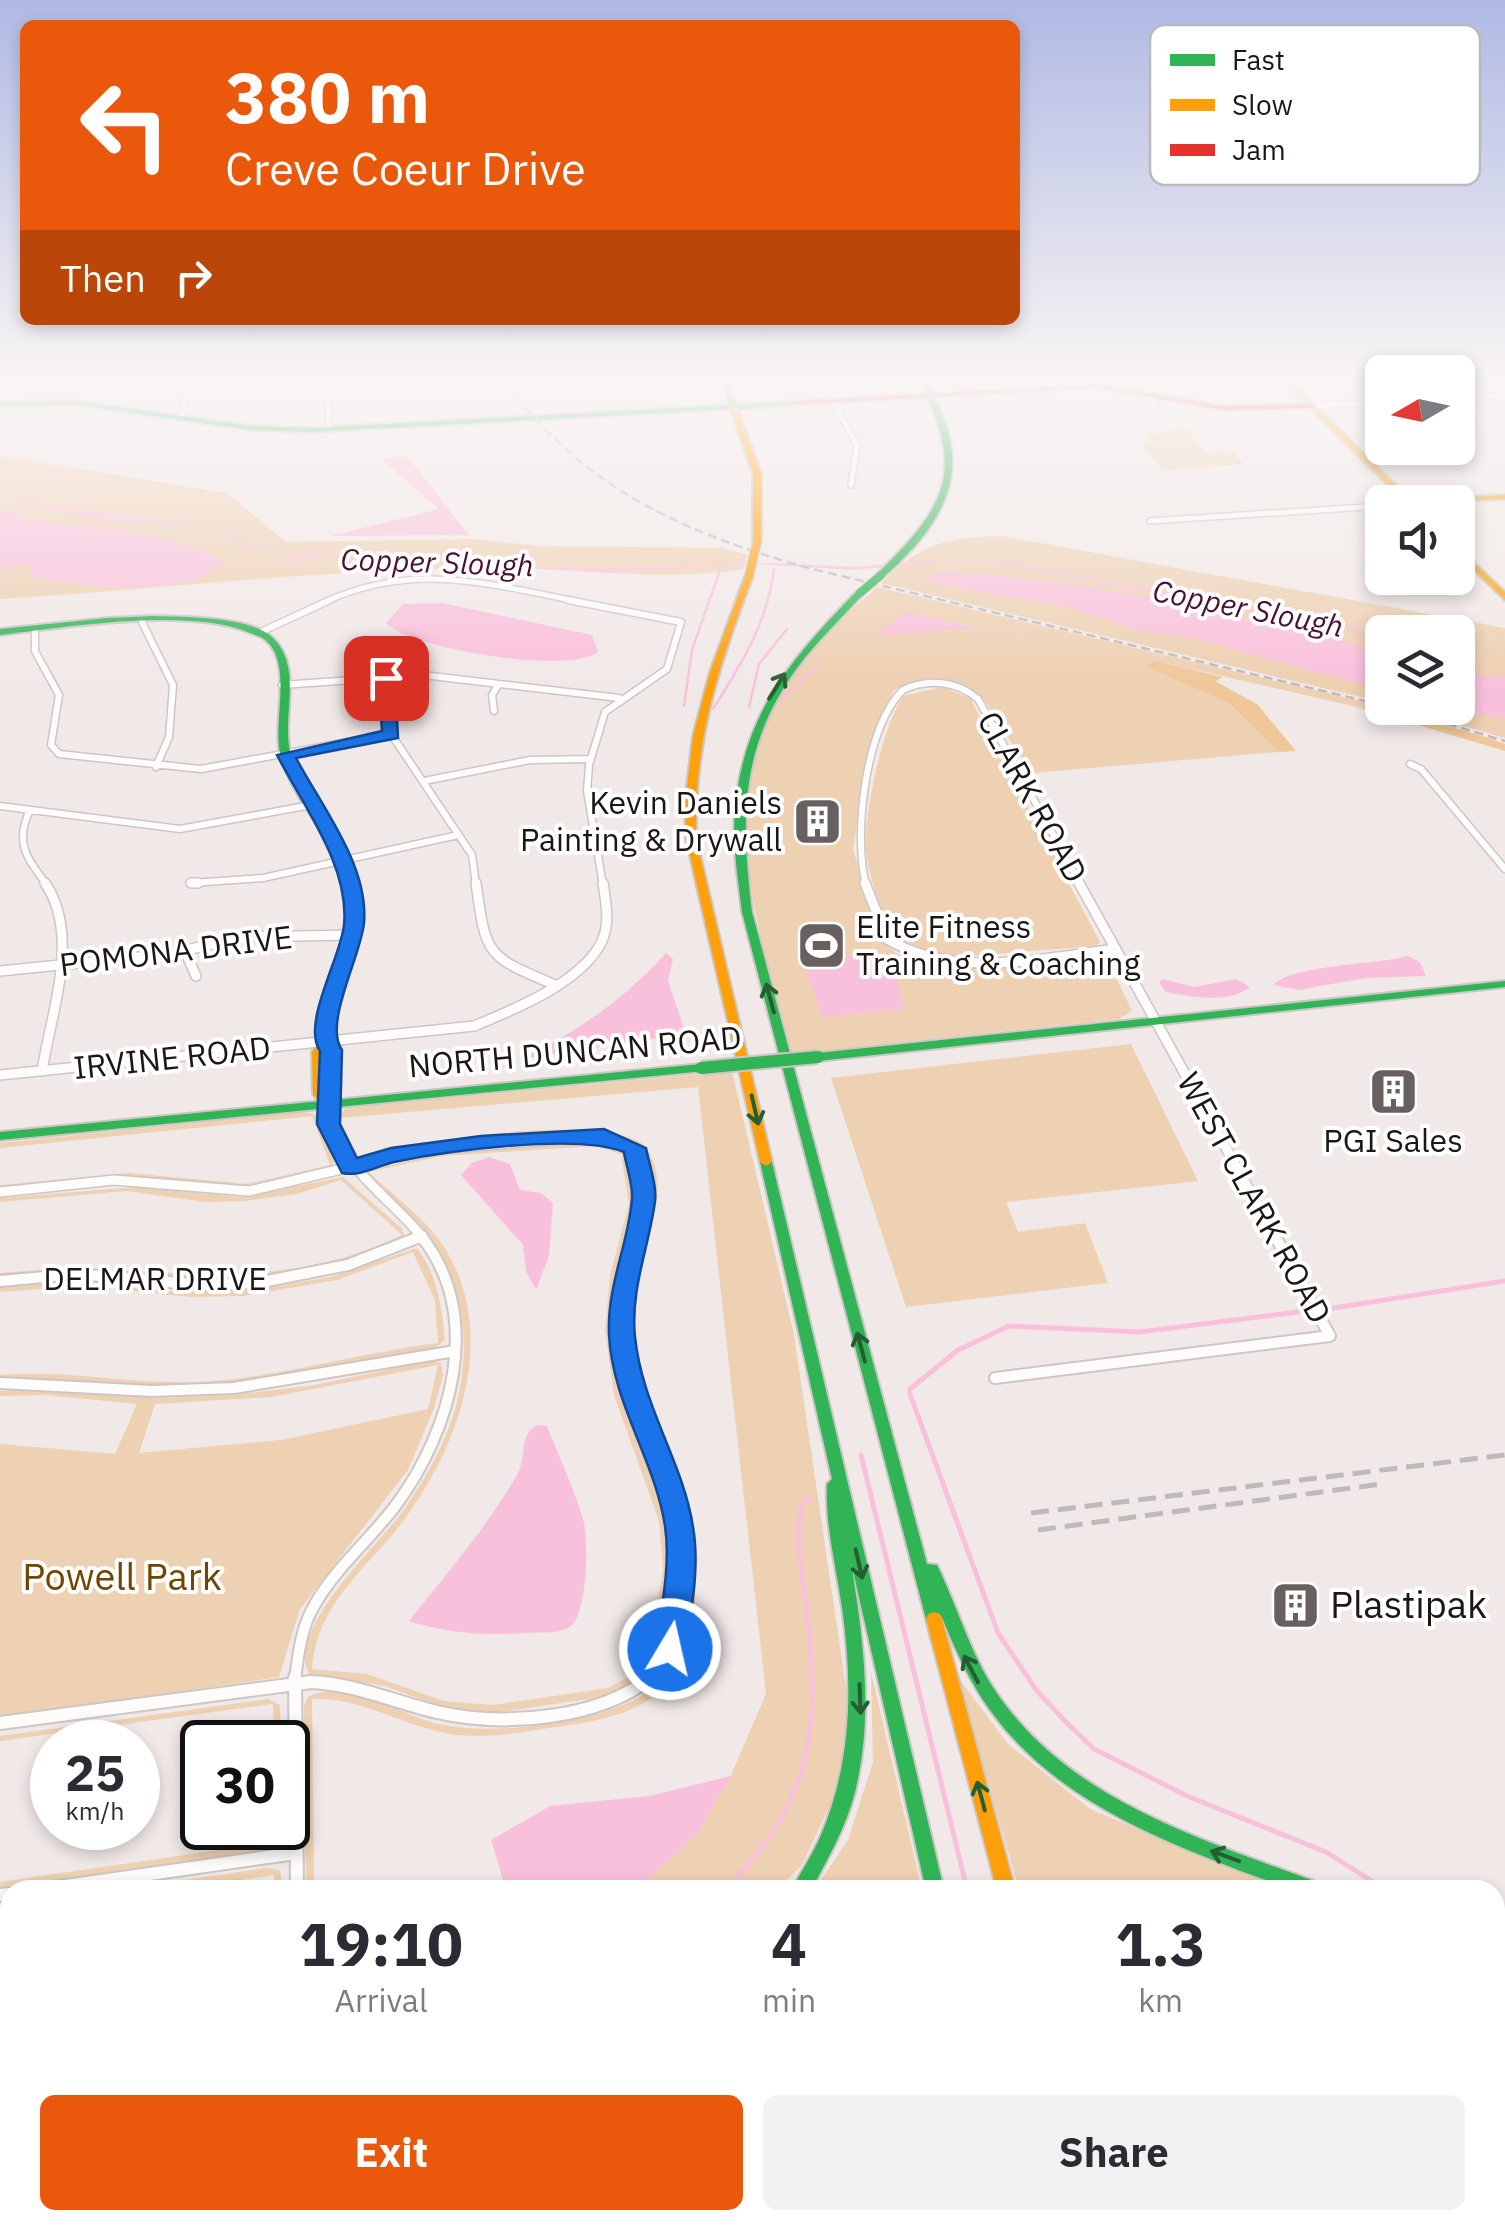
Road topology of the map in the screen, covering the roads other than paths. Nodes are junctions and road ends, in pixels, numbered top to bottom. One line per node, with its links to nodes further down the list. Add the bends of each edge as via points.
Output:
1 (757, 479): 59 (main road, one-way to 59, bridge, via 757,542 696,719 688,811)
2 (853, 479): 4 (street)
3 (950, 479): 58 (main road, one-way to 3, bridge, via 747,912 735,828 745,754 770,696 809,642 923,533)
4 (852, 485)
5 (1505, 497): 6 (main road)
6 (1475, 499)
7 (1365, 507): 8 (street)
8 (1150, 522)
9 (1475, 567): 10 (main road)
10 (1505, 597)
11 (142, 622): 12 (main road); 14 (main road, via 214,619); 26 (street, via 173,686 167,749)
12 (35, 629): 13 (main road); 22 (street, via 35,651 59,695)
13 (0, 632)
14 (263, 632): 17 (main road, via 281,648); 19 (street, via 364,584 414,576 681,622 667,669)
15 (390, 646): 16 (street, via 384,650)
16 (386, 678): 17 (street); 18 (street, via 439,676); 21 (street)
17 (282, 686): 23 (main road)
18 (496, 688): 19 (street); 20 (street)
19 (620, 698): 24 (street, IRVINE ROAD, via 604,712)
20 (494, 711)
21 (392, 734): 23 (street); 27 (street)
22 (53, 752): 26 (street)
23 (286, 755): 26 (street, via 218,768); 28 (main road)
24 (591, 759): 27 (street, via 530,760); 44 (street, IRVINE ROAD, via 586,784 608,925 593,954)
25 (1410, 764): 35 (street)
26 (156, 767)
27 (424, 781): 31 (street)
28 (312, 805): 30 (street, via 180,829); 34 (main road)
29 (0, 806): 30 (street)
30 (30, 810): 32 (street)
31 (458, 835): 34 (street); 44 (street, via 474,862 488,948 514,969)
32 (10, 838)
33 (14, 856): 40 (street, via 58,903)
34 (342, 860): 36 (street, via 264,878); 37 (main road, via 354,891)
35 (1505, 868)
36 (191, 883)
37 (353, 935): 39 (street, POMONA DRIVE, via 244,937); 46 (main road, via 330,996)
38 (1116, 950): 38 (street, CLARK ROAD, via 956,962 920,956 887,939 859,840 878,739 901,690 939,683 976,696); 45 (street, CLARK ROAD)
39 (185, 951): 40 (street, POMONA DRIVE); 42 (street)
40 (58, 966): 41 (street, POMONA DRIVE); 47 (street)
41 (0, 970)
42 (196, 976)
43 (1505, 984): 45 (main road, NORTH DUNCAN ROAD)
44 (555, 986): 46 (street, IRVINE ROAD, via 520,1008 449,1030)
45 (1156, 1019): 49 (main road, NORTH DUNCAN ROAD, bridge); 56 (street, WEST CLARK ROAD, via 1330,1336)
46 (326, 1043): 47 (street, IRVINE ROAD); 49 (main road, via 318,1052 318,1090)
47 (42, 1071): 48 (street, IRVINE ROAD)
48 (0, 1075)
49 (327, 1103): 50 (main road, NORTH DUNCAN ROAD); 51 (street, via 332,1133)
50 (0, 1136)
51 (351, 1168): 52 (street, via 249,1191 114,1180); 53 (street); 60 (street, via 465,1144 604,1136 638,1153 644,1197 625,1274 624,1359 639,1418 674,1502 681,1554 670,1649 644,1683 613,1700 477,1718 353,1684)
52 (0, 1192)
53 (422, 1236): 54 (street, DELMAR DRIVE, via 348,1265 257,1283 77,1274); 55 (street, via 449,1290)
54 (0, 1281)
55 (456, 1351): 57 (street, via 234,1388); 60 (street, via 446,1408 423,1462 320,1595 302,1635)
56 (995, 1378)
57 (0, 1383)
58 (876, 1404): 67 (main road, one-way to 58); 68 (main road, one-way to 58, via 1134,1821 1067,1782 1026,1747 985,1695 961,1649)
59 (836, 1463): 65 (main road, one-way to 65, via 834,1507 860,1684 858,1759 844,1816); 66 (main road, one-way to 66)
60 (294, 1684): 61 (street); 62 (street)
61 (0, 1723)
62 (296, 1853): 63 (street); 64 (street)
63 (108, 1880)
64 (297, 1880)
65 (807, 1880)
66 (933, 1880)
67 (1003, 1880)
68 (1290, 1880)

